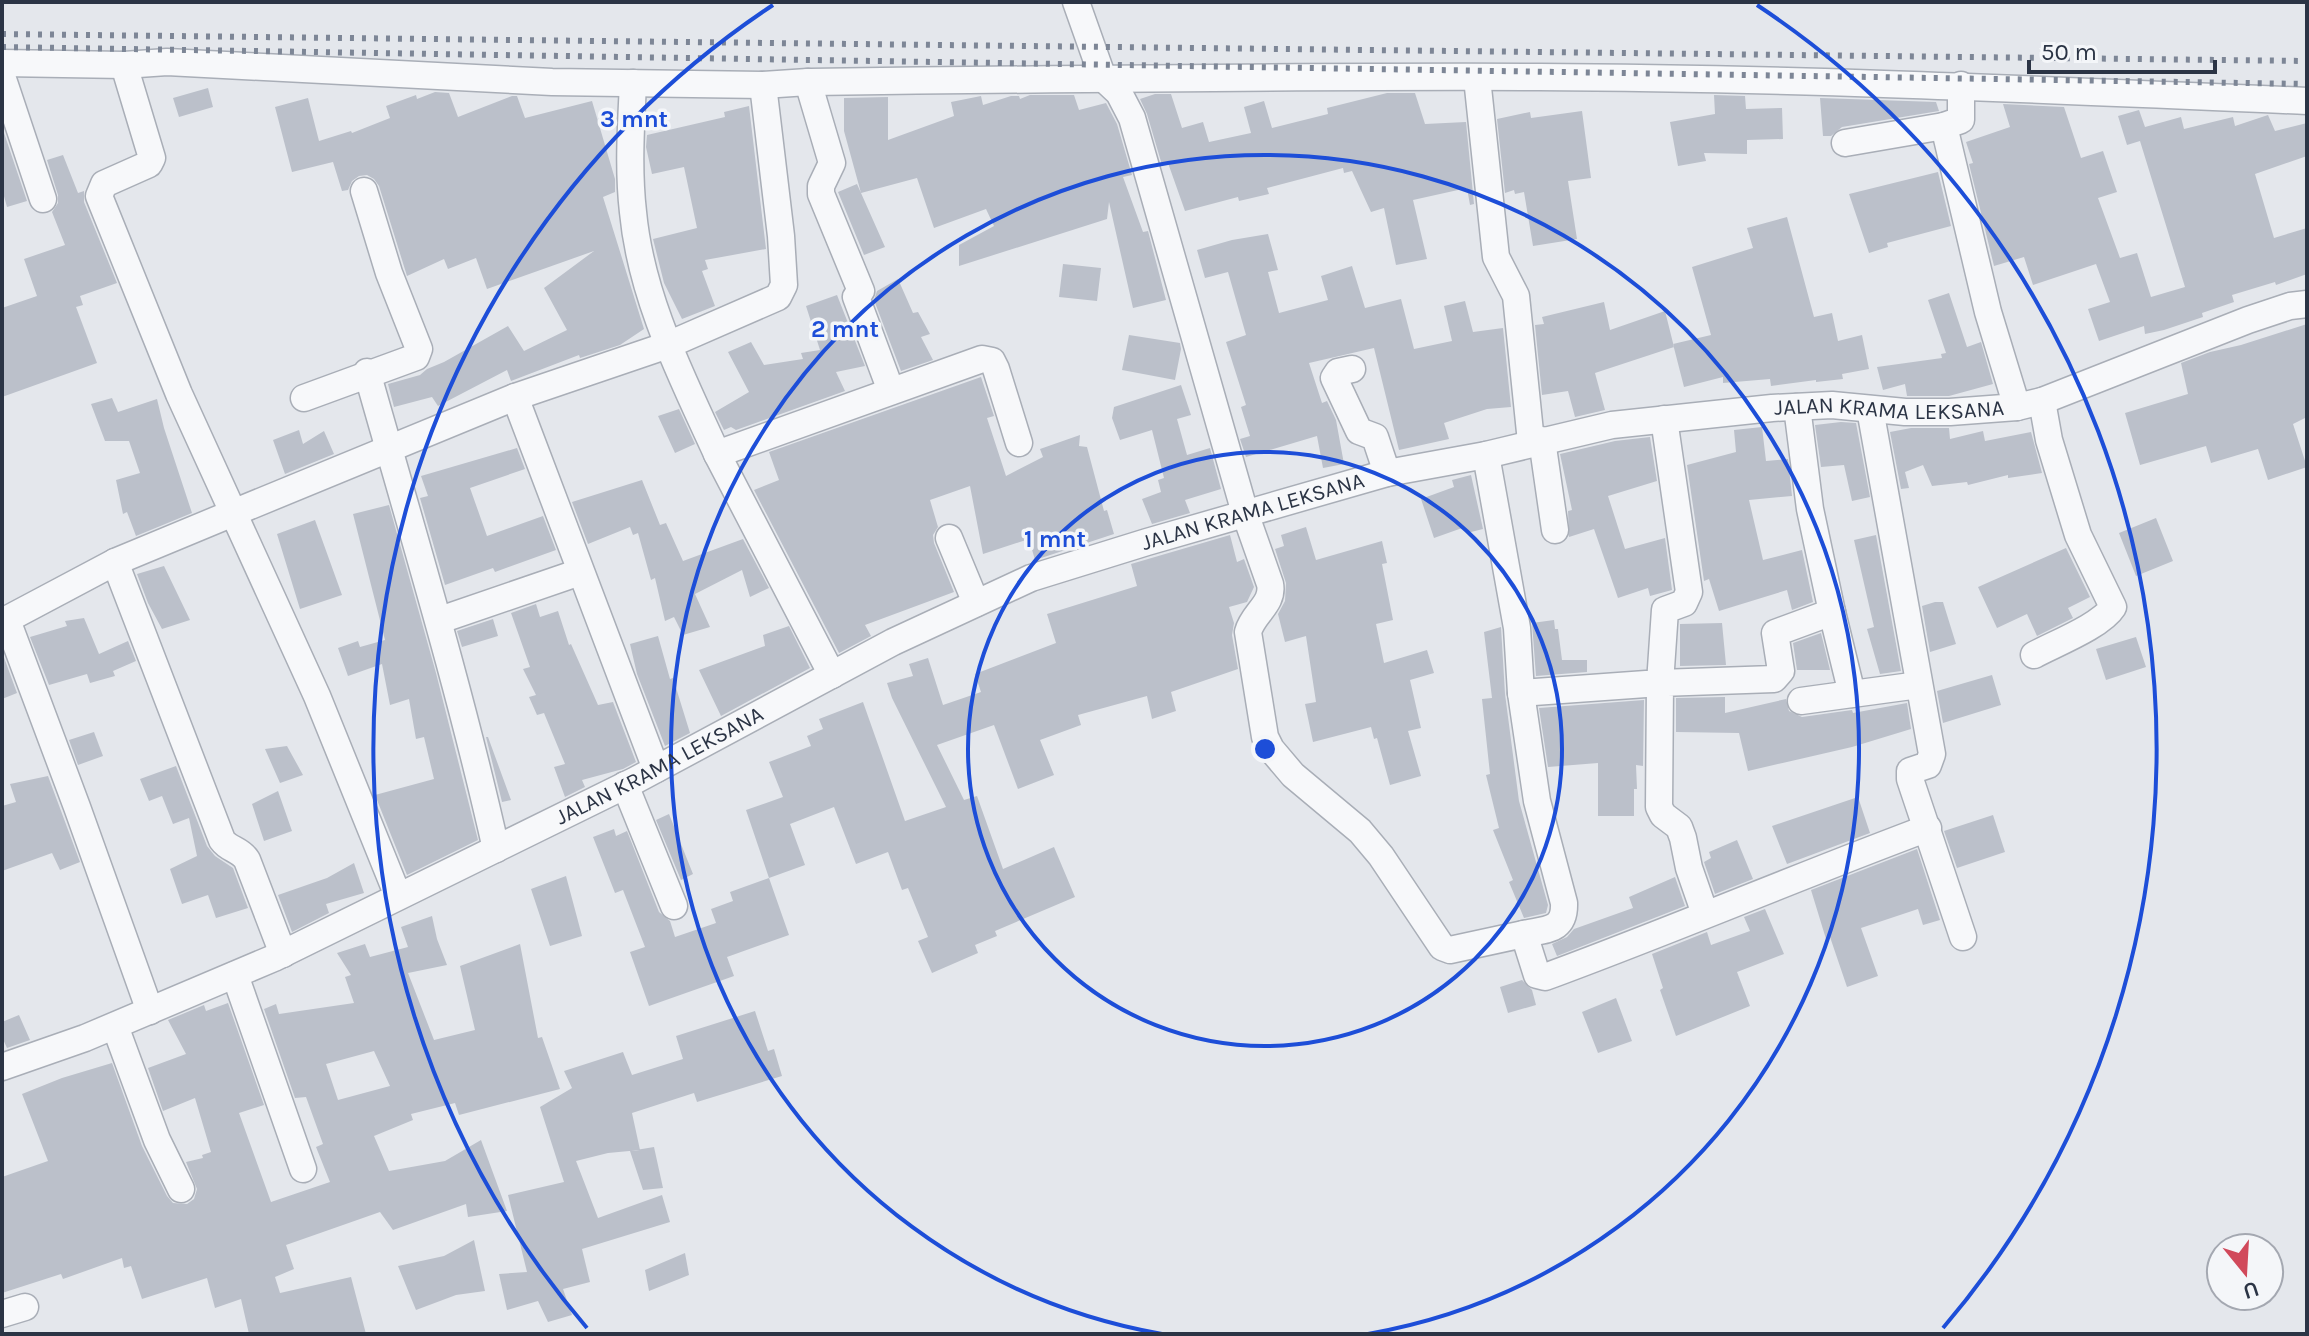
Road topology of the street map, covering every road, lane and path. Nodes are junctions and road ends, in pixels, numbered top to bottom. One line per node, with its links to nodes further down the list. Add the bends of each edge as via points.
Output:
1 (1076, 2): 5 (street)
2 (2, 63): 3 (street)
3 (124, 65): 8 (street, via 167,62); 33 (street, via 152,158 104,184 99,196)
4 (2, 76): 15 (street)
5 (1103, 78): 6 (street); 7 (street); 34 (street, via 1119,93 1132,118)
6 (1477, 78): 10 (street); 27 (street, via 1496,257 1518,312)
7 (808, 82): 9 (street); 20 (street, via 832,163 821,194 861,291 856,297)
8 (633, 83): 9 (street); 17 (street, via 633,214)
9 (763, 85): 17 (street, via 784,285 778,297)
10 (1961, 85): 11 (street); 12 (street, via 1961,120)
11 (2307, 101)
12 (1944, 126): 13 (street); 23 (street, via 1988,312)
13 (1845, 143)
14 (364, 191): 19 (street, via 419,349 416,357)
15 (43, 199)
16 (2307, 304): 23 (street, JALAN KRAMA LEKSANA, via 2248,320)
17 (668, 345): 21 (street); 30 (street)
18 (1352, 369): 32 (street, via 1334,378 1359,431 1377,440)
19 (367, 372): 22 (street); 29 (street)
20 (891, 391): 28 (street, via 982,359 992,361); 30 (street)
21 (515, 397): 29 (street); 38 (street)
22 (304, 398)
23 (2029, 404): 25 (street, JALAN KRAMA LEKSANA, via 1950,412); 43 (street, via 2049,440 2078,535 2113,607 2098,621)
24 (1797, 407): 25 (street, JALAN KRAMA LEKSANA); 26 (street, JALAN KRAMA LEKSANA); 40 (street, via 1810,509)
25 (1870, 409): 46 (street)
26 (1664, 419): 27 (street, JALAN KRAMA LEKSANA); 45 (street, via 1689,592 1684,603 1665,610)
27 (1537, 441): 31 (street, JALAN KRAMA LEKSANA); 35 (street)
28 (1019, 443)
29 (389, 449): 33 (street); 41 (street)
30 (717, 454): 44 (street)
31 (1486, 455): 32 (street, JALAN KRAMA LEKSANA); 47 (street, via 1517,628)
32 (1387, 473): 34 (street, JALAN KRAMA LEKSANA)
33 (233, 513): 37 (street); 54 (street, via 317,696)
34 (1245, 513): 39 (street, JALAN KRAMA LEKSANA, via 1031,578); 57 (street, via 1272,593 1248,632 1271,749 1293,775 1360,831 1442,947 1450,950)
35 (1555, 530)
36 (949, 538): 39 (street)
37 (115, 562): 42 (street); 59 (street, via 222,840 247,860)
38 (580, 572): 41 (street); 50 (street)
39 (976, 603): 44 (street, JALAN KRAMA LEKSANA)
40 (1832, 612): 45 (street, via 1775,633 1781,671 1774,679); 48 (street)
41 (440, 620): 53 (street)
42 (4, 621): 61 (street)
43 (2034, 655)
44 (832, 675): 50 (street, JALAN KRAMA LEKSANA)
45 (1660, 683): 47 (street); 56 (street, via 1659,807 1679,827)
46 (1919, 685): 48 (street); 52 (street, via 1932,754 1928,765 1910,771 1910,779)
47 (1521, 693): 57 (street, via 1537,801 1564,903 1560,923)
48 (1852, 694): 49 (street)
49 (1801, 701)
50 (656, 769): 51 (street, JALAN KRAMA LEKSANA)
51 (625, 785): 53 (street, JALAN KRAMA LEKSANA); 55 (street)
52 (1928, 828): 56 (street); 58 (street)
53 (496, 849): 54 (street, JALAN KRAMA LEKSANA)
54 (398, 896): 59 (street, JALAN KRAMA LEKSANA)
55 (674, 906)
56 (1705, 914): 57 (street, via 1545,977 1537,975)
57 (1524, 934)
58 (1963, 937)
59 (283, 954): 60 (street, JALAN KRAMA LEKSANA)
60 (235, 975): 61 (street, JALAN KRAMA LEKSANA); 64 (street)
61 (150, 1011): 62 (street, JALAN KRAMA LEKSANA)
62 (115, 1026): 63 (street, JALAN KRAMA LEKSANA); 65 (street)
63 (2, 1067)
64 (303, 1169)
65 (181, 1189)

